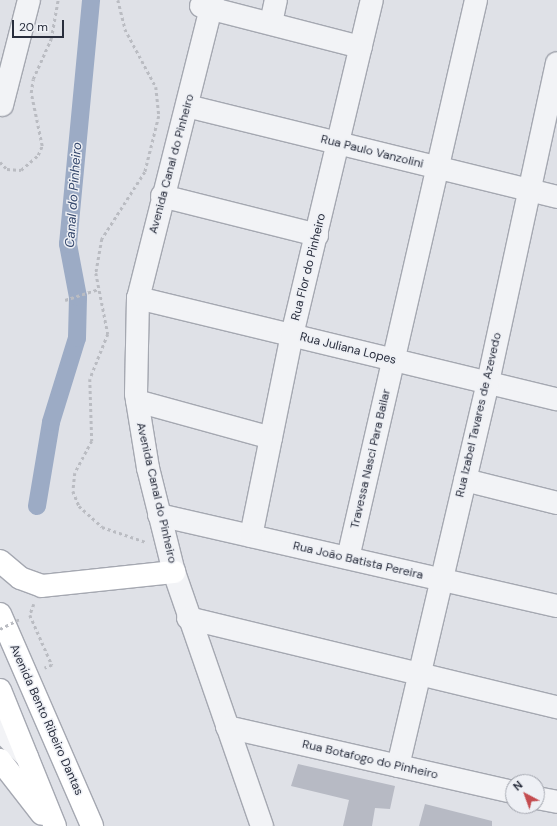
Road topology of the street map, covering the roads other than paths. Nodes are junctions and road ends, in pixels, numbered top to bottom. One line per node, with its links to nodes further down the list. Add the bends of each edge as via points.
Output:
1 (29, 0): 9 (street)
2 (276, 0): 6 (street)
3 (372, 0): 7 (street, Rua Flor do Pinheiro)
4 (476, 0): 12 (street, Travessa Nasci Para Bailar)
5 (206, 4): 6 (street); 10 (street, Avenida Canal do Pinheiro, via 204,34)
6 (270, 23): 7 (street)
7 (361, 47): 11 (street, Rua Flor do Pinheiro)
8 (557, 63): 13 (street, Rua Izabel Tavares de Azevedo)
9 (2, 105)
10 (187, 106): 11 (street, Rua Paulo Vanzolini); 14 (street, Avenida Canal do Pinheiro)
11 (339, 143): 12 (street, Rua Paulo Vanzolini); 16 (street, Rua Flor do Pinheiro)
12 (438, 168): 13 (street, Rua Paulo Vanzolini); 19 (street, Travessa Nasci Para Bailar)
13 (528, 190): 15 (street, Rua Paulo Vanzolini); 20 (street, Rua Izabel Tavares de Azevedo)
14 (162, 196): 16 (street); 17 (street, Avenida Canal do Pinheiro)
15 (557, 197)
16 (317, 234): 18 (street, Rua Flor do Pinheiro)
17 (138, 298): 18 (street, Rua Juliana Lopes); 22 (street, Avenida Canal do Pinheiro, via 135,342)
18 (292, 335): 19 (street, Rua Juliana Lopes); 23 (street, Rua Flor do Pinheiro)
19 (394, 360): 20 (street, Rua Juliana Lopes); 28 (street, Travessa Nasci Para Bailar)
20 (488, 382): 21 (street, Rua Juliana Lopes); 24 (street, Rua Izabel Tavares de Azevedo)
21 (557, 399)
22 (137, 401): 23 (street); 26 (street, Avenida Canal do Pinheiro)
23 (271, 438): 27 (street, Rua Flor do Pinheiro)
24 (465, 480): 25 (street); 31 (street, Rua Izabel Tavares de Azevedo)
25 (557, 503)
26 (159, 515): 27 (street, Rua João Batista Pereira); 30 (street, Avenida Canal do Pinheiro)
27 (251, 536): 28 (street, Rua João Batista Pereira)
28 (348, 558): 31 (street, Rua João Batista Pereira)
29 (0, 561): 30 (highway, via 20,578 42,586)
30 (174, 572): 34 (street, Avenida Canal do Pinheiro)
31 (441, 580): 32 (street, Rua João Batista Pereira); 35 (street, Rua Izabel Tavares de Azevedo)
32 (557, 606)
33 (0, 614): 48 (highway, Avenida Bento Ribeiro Dantas)
34 (188, 618): 35 (street); 38 (street, Avenida Canal do Pinheiro)
35 (419, 673): 37 (street); 42 (street, Rua Izabel Tavares de Azevedo)
36 (0, 690): 40 (highway)
37 (557, 707)
38 (227, 727): 42 (street, Rua Botafogo do Pinheiro); 49 (street, Avenida Canal do Pinheiro)
39 (0, 730): 40 (street)
40 (27, 757): 47 (highway)
41 (0, 760): 46 (highway)
42 (398, 766): 43 (street, Rua Botafogo do Pinheiro)
43 (505, 790)
44 (545, 800): 45 (street)
45 (557, 802)
46 (51, 826)
47 (55, 826)
48 (92, 826)
49 (262, 826)

